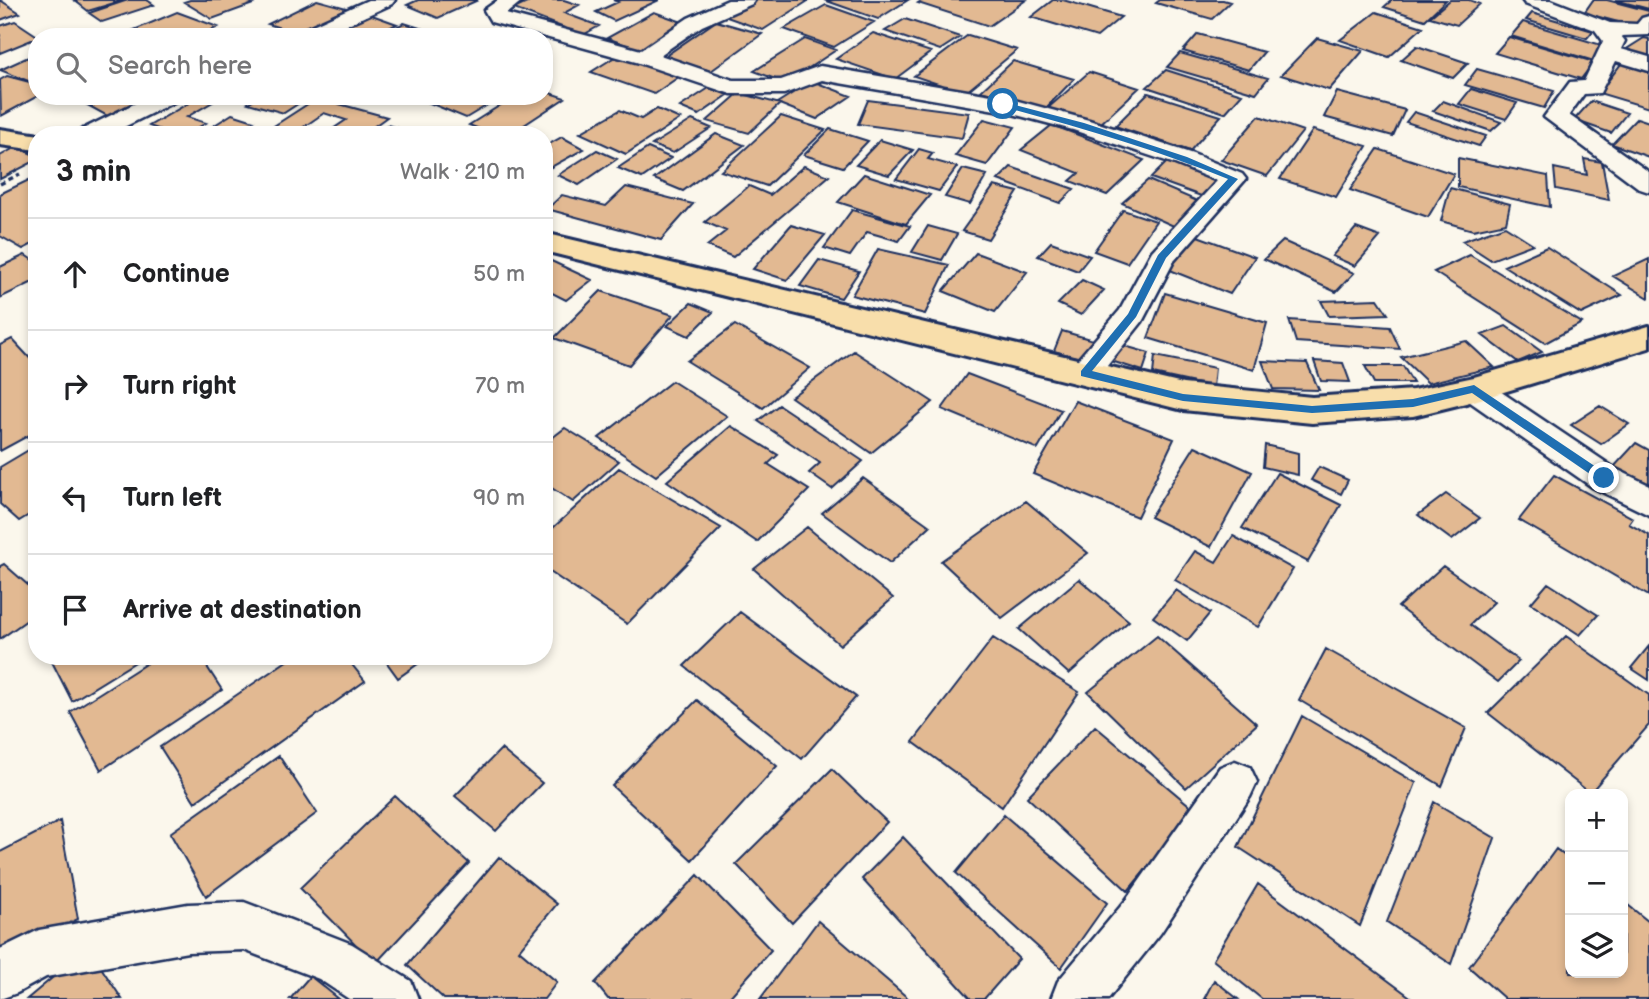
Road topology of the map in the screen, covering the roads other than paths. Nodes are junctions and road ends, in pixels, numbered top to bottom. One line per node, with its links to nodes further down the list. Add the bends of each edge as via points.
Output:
1 (385, 0): 6 (street)
2 (513, 0): 7 (street, via 494,10 498,18)
3 (745, 0): 11 (street, via 695,22)
4 (1532, 0): 8 (street)
5 (1649, 22): 8 (street, via 1643,30)
6 (322, 28)
7 (535, 28)
8 (1605, 29): 10 (street, via 1614,41)
9 (553, 33): 11 (street)
10 (1609, 52): 12 (street); 17 (street, via 1592,88 1578,87 1556,117)
11 (644, 57): 20 (street, via 731,87 784,88 820,73 1003,104 1081,125 1233,179 1162,257 1132,315)
12 (1649, 64)
13 (151, 105): 14 (street)
14 (107, 126)
15 (0, 137): 16 (main road)
16 (28, 141)
17 (1649, 184)
18 (553, 244): 20 (main road)
19 (1649, 337): 21 (main road)
20 (1084, 373): 21 (main road, via 1183,397 1312,410 1413,403)
21 (1474, 389): 22 (street, via 1604,478)
22 (1649, 501)
23 (1235, 782): 26 (street, via 1143,917)
24 (0, 976): 25 (street, via 39,954 188,928 244,926 335,961)
25 (393, 999)
26 (1076, 999)

